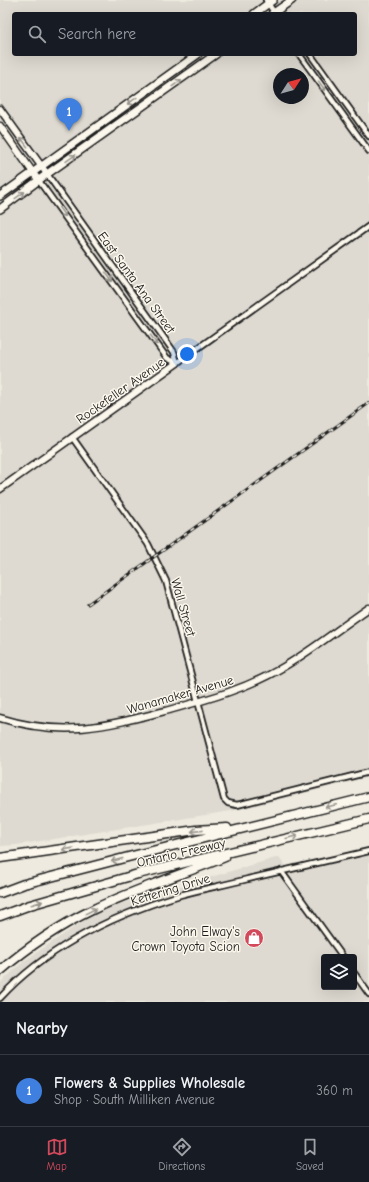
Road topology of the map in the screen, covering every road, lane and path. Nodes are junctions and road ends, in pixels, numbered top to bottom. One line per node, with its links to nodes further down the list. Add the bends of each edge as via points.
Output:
1 (292, 0): 5 (main road)
2 (269, 1): 3 (main road); 4 (street)
3 (256, 12)
4 (274, 12)
5 (277, 12)
6 (195, 56): 14 (main road, one-way to 14)
7 (213, 56): 16 (main road, one-way to 7)
8 (300, 56): 13 (street, one-way to 13)
9 (311, 56): 12 (street)
10 (0, 109): 14 (street, East Santa Ana Street, one-way to 10)
11 (0, 126): 15 (street, East Santa Ana Street)
12 (369, 136)
13 (369, 151)
14 (41, 166): 15 (main road); 16 (street, East Santa Ana Street)
15 (33, 172): 17 (street, East Santa Ana Street); 18 (main road)
16 (47, 174): 17 (main road); 21 (street, East Santa Ana Street, via 174,352)
17 (39, 181): 19 (main road, one-way to 17); 21 (street, East Santa Ana Street, one-way to 21, via 167,358)
18 (0, 196)
19 (0, 209)
20 (369, 226): 21 (street, Rockefeller Avenue)
21 (177, 363): 22 (street, Rockefeller Avenue)
22 (72, 437): 23 (street, Rockefeller Avenue); 25 (street, Wall Street, via 139,530 160,567)
23 (0, 489)
24 (369, 608): 25 (street, Wanamaker Avenue, via 284,667 240,688)
25 (198, 702): 26 (street, Wanamaker Avenue, via 107,726 78,729 41,728); 27 (street, Wall Street, via 222,794 228,803 237,804)
26 (0, 718)
27 (369, 772)
28 (369, 797): 30 (highway, Ontario Freeway, one-way to 30)
29 (369, 819): 31 (highway, Ontario Freeway, one-way to 29)
30 (250, 826): 33 (highway, one-way to 33, via 196,830); 35 (highway, Ontario Freeway, one-way to 35, via 39,880)
31 (254, 846): 36 (highway, Ontario Freeway, one-way to 31, via 138,874); 38 (highway, one-way to 31, via 23,952 92,910)
32 (369, 851): 34 (street, Kettering Drive)
33 (0, 858)
34 (281, 871): 37 (street); 41 (street, Kettering Drive, via 181,895 120,916 54,953 25,974)
35 (0, 893)
36 (0, 916)
37 (341, 954)
38 (0, 971)
39 (357, 977): 40 (street)
40 (369, 994)
41 (0, 998)

